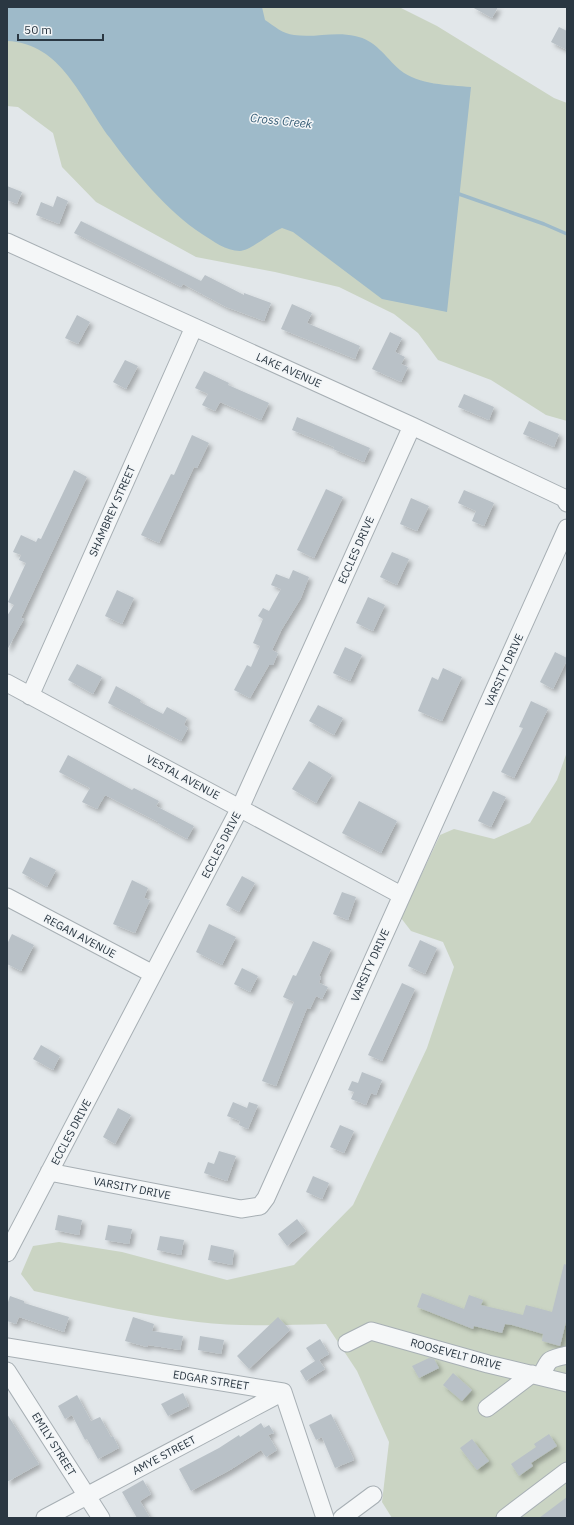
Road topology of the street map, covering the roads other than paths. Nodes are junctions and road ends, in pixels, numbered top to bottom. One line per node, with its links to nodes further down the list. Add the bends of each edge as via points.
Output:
1 (7, 242): 2 (street, LAKE AVENUE)
2 (194, 327): 3 (street, LAKE AVENUE); 7 (street, SHAMBREY STREET)
3 (412, 426): 4 (street, LAKE AVENUE, via 564,498); 8 (street, ECCLES DRIVE)
4 (567, 502)
5 (567, 528): 9 (street, VARSITY DRIVE)
6 (7, 683): 7 (street, VESTAL AVENUE)
7 (30, 696): 8 (street, VESTAL AVENUE)
8 (240, 808): 9 (street, VESTAL AVENUE); 11 (street, ECCLES DRIVE)
9 (401, 895): 12 (street, VARSITY DRIVE, via 266,1198 260,1206 241,1209)
10 (7, 897): 11 (street, REGAN AVENUE)
11 (154, 974): 12 (street, ECCLES DRIVE)
12 (50, 1172): 13 (street, ECCLES DRIVE)
13 (7, 1253)
14 (347, 1343): 18 (street, ROOSEVELT DRIVE, via 371,1331)
15 (7, 1347): 20 (street, EDGAR STREET)
16 (567, 1355): 18 (street, via 548,1361)
17 (7, 1371): 24 (street, EMILY STREET)
18 (537, 1375): 19 (street, ROOSEVELT DRIVE); 21 (street)
19 (567, 1383)
20 (283, 1392): 24 (street, AMYE STREET); 27 (street)
21 (488, 1408)
22 (567, 1470): 29 (street)
23 (373, 1495): 28 (street)
24 (86, 1496): 25 (street, AMYE STREET); 26 (street, EMILY STREET)
25 (45, 1518)
26 (101, 1518)
27 (325, 1518)
28 (342, 1518)
29 (505, 1518)

